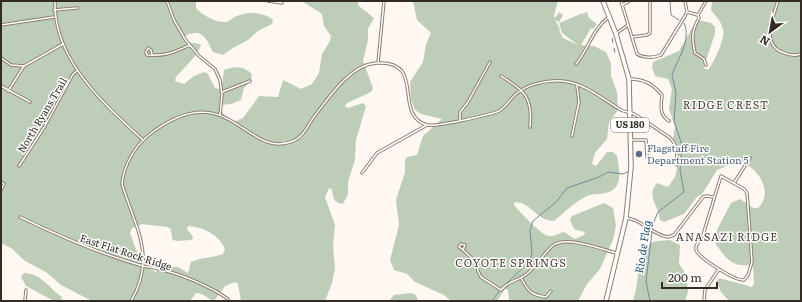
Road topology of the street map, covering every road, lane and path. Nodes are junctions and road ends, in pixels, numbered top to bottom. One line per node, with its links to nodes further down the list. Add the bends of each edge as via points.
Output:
1 (55, 1): 15 (street)
2 (167, 1): 25 (street, via 174,20)
3 (268, 1): 12 (street)
4 (384, 1): 30 (street)
5 (603, 1): 19 (main road, US 180)
6 (621, 1): 13 (street)
7 (650, 1): 23 (street, via 650,33)
8 (685, 1): 16 (street)
9 (706, 1): 17 (street)
10 (778, 1): 26 (street, via 771,26 772,45 787,54)
11 (628, 2): 13 (street)
12 (282, 3)
13 (622, 5): 21 (street)
14 (78, 8): 15 (street)
15 (54, 10): 18 (street)
16 (687, 12): 17 (street); 23 (street, via 659,56 637,54)
17 (698, 15): 32 (street, via 699,18 692,30 694,53 704,59)
18 (54, 17): 20 (street); 24 (street)
19 (610, 17): 22 (main road, US 180); 31 (street, via 592,35 583,56)
20 (1, 25)
21 (628, 25): 22 (street); 23 (street)
22 (616, 34): 36 (main road, US 180)
23 (632, 37)
24 (63, 44): 33 (street); 34 (street)
25 (190, 45): 27 (street, via 166,56); 42 (street, via 215,69)
26 (801, 54)
27 (152, 55)
28 (1, 58): 33 (street, via 12,65)
29 (490, 62): 46 (street, via 460,112)
30 (378, 63): 45 (street, via 362,67 345,81 304,132 292,141 265,142); 48 (street, via 393,65 402,72 408,83 410,110 418,120)
31 (576, 64)
32 (706, 65)
33 (24, 66): 41 (street)
34 (77, 71): 51 (street); 56 (street, North Ryans Trail)
35 (501, 76): 40 (street)
36 (629, 79): 44 (main road, US 180); 47 (street, via 640,79 656,87 662,94 661,112)
37 (250, 81): 42 (street)
38 (1, 86): 41 (street)
39 (577, 86): 40 (street, via 561,81); 44 (street, via 590,90 623,111); 50 (street, via 579,102)
40 (522, 89): 46 (street, via 500,110); 49 (street, via 529,102)
41 (8, 91): 43 (street)
42 (222, 92): 45 (street)
43 (30, 102)
44 (630, 112): 52 (main road, US 180); 55 (street, via 674,142 677,147)
45 (220, 115): 51 (street, via 199,111 189,114 166,122)
46 (460, 120): 48 (street, via 442,125)
47 (669, 121)
48 (427, 125): 57 (street, via 377,153)
49 (530, 127)
50 (572, 136)
51 (143, 140): 66 (street, via 126,165 122,184 142,243)
52 (630, 140): 53 (street, via 646,140); 63 (main road, US 180, via 630,188)
53 (647, 158)
54 (750, 158): 59 (street)
55 (677, 165)
56 (19, 166)
57 (362, 174)
58 (1, 182): 60 (street, via 4,184)
59 (734, 183): 61 (street, via 721,176); 67 (street, via 747,193 752,266 746,278 741,280)
60 (1, 190)
61 (714, 197): 63 (street, via 703,197 671,236 665,237 648,229 639,220); 67 (street, via 696,250 700,256)
62 (20, 217): 66 (street, East Flat Rock Ridge, via 55,234)
63 (626, 218): 65 (main road, US 180)
64 (462, 250): 68 (street, via 476,262 481,277 501,290 510,282)
65 (618, 253): 68 (street, via 576,242 561,242 552,247); 75 (main road, US 180)
66 (144, 267): 71 (street, East Flat Rock Ridge, via 155,268 205,286); 72 (street)
67 (719, 268): 76 (street, via 705,290)
68 (521, 278): 70 (street, via 527,290 538,296 546,297)
69 (26, 290): 73 (street)
70 (551, 291)
71 (228, 299)
72 (131, 300): 74 (street)
73 (25, 301)
74 (135, 301)
75 (606, 301)
76 (704, 301)

